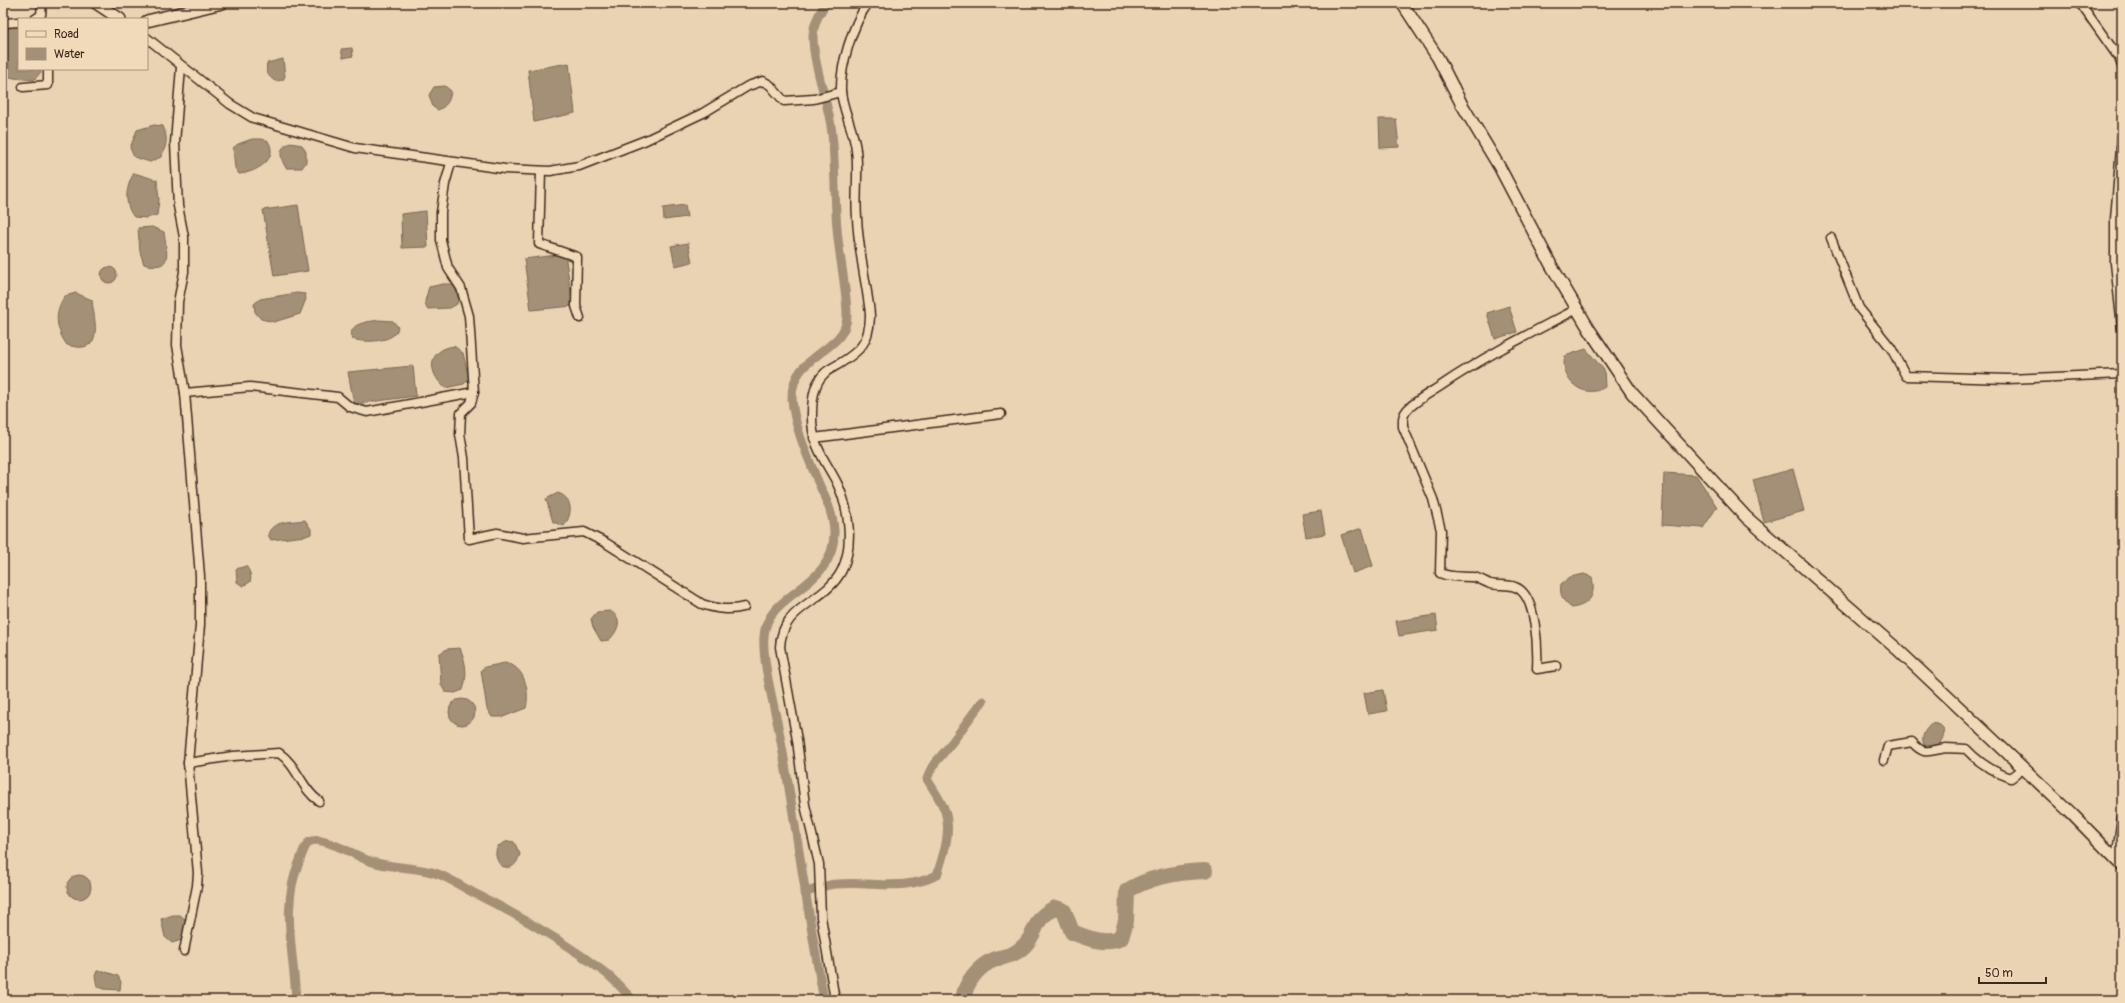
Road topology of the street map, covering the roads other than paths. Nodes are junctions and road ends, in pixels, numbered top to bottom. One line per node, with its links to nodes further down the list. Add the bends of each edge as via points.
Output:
1 (42, 3): 7 (street, via 41,15)
2 (96, 3): 8 (street)
3 (222, 3): 9 (street)
4 (868, 3): 17 (street, via 849,46)
5 (1402, 3): 22 (street, via 1438,58)
6 (2080, 3): 13 (street)
7 (38, 18)
8 (118, 18)
9 (148, 21)
10 (18, 22): 11 (street)
11 (3, 23)
12 (148, 39): 14 (street)
13 (2122, 66)
14 (181, 67): 19 (street, via 230,104 254,118 355,148); 27 (street, via 175,143 178,206 184,237 184,272 178,302 177,345)
15 (48, 70): 16 (street, via 48,85)
16 (23, 87)
17 (841, 92): 20 (street, via 814,99 784,100 770,85 763,81 756,82 703,113 646,140 579,166); 29 (street, via 856,149 857,218 870,316 866,342 854,355 824,373 819,381 812,414)
18 (2122, 136): 24 (street, via 2115,219 2115,256)
19 (451, 163): 20 (street); 26 (street, via 441,212 442,240 448,268 460,288 469,316)
20 (541, 171): 23 (street, via 539,244 577,257 576,306)
21 (1830, 238): 25 (street, via 1859,308 1891,348 1906,376 2008,379)
22 (1577, 309): 31 (street, via 1520,338 1457,375 1418,401 1402,417 1403,427 1433,499 1441,530 1440,573 1448,577 1475,577 1489,584 1515,586 1522,591 1531,607 1538,642 1537,669); 34 (street, via 1632,393 1746,517 1898,649)
23 (580, 318)
24 (2122, 328)
25 (2122, 374)
26 (474, 392): 27 (street, via 367,412 350,408 338,396 250,387); 30 (street, via 471,403 461,413 460,434 469,539 497,533 522,538 584,532 606,543 702,604 733,610)
27 (185, 393): 33 (street, via 200,576 200,625)
28 (1001, 414): 29 (street)
29 (814, 438): 39 (street, via 819,453 845,502 847,549 843,568 834,582 787,622 780,635 780,647 797,740 805,805 819,864 822,924)
30 (744, 607)
31 (1556, 666)
32 (1884, 760): 34 (street, via 1888,746 1912,742 1919,750 1932,752 1946,748 1966,749 1976,760 1996,773 2011,778)
33 (188, 763): 35 (street, via 233,756 279,753 303,781 309,795); 38 (street, via 198,886)
34 (2024, 768): 37 (street)
35 (319, 801)
36 (2122, 817): 37 (street)
37 (2119, 862)
38 (184, 951)
39 (834, 1000)

